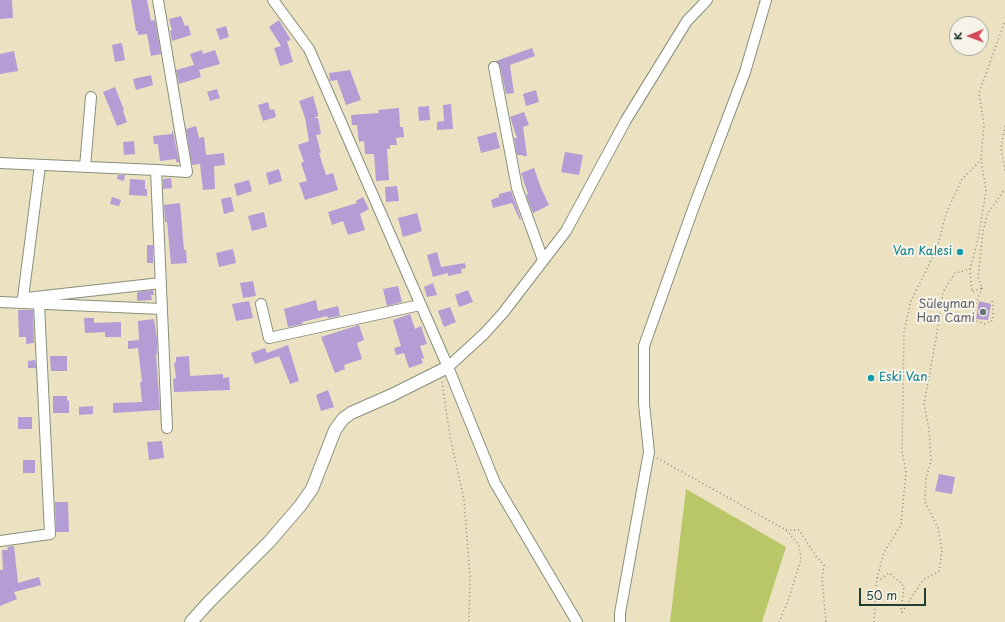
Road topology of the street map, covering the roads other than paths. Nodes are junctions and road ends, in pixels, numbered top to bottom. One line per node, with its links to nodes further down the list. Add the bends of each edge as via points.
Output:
1 (158, 0): 10 (street, via 186,172)
2 (273, 0): 18 (street, via 309,48)
3 (707, 0): 11 (street, via 687,21 626,120 566,231)
4 (766, 0): 25 (street, via 745,72 644,346 644,404 649,452)
5 (494, 67): 11 (street, via 517,188)
6 (91, 98): 9 (street)
7 (0, 163): 8 (street)
8 (40, 165): 9 (street); 14 (street)
9 (85, 167): 10 (street)
10 (156, 170): 12 (street)
11 (543, 260): 20 (street, via 503,313)
12 (161, 283): 14 (street); 19 (street)
13 (0, 296): 14 (street)
14 (23, 298)
15 (0, 302): 16 (street)
16 (39, 304): 19 (street); 22 (street, via 50,534)
17 (261, 304): 18 (street, via 269,338)
18 (420, 305): 20 (street)
19 (162, 309): 21 (street)
20 (448, 367): 23 (street, via 343,419 335,430 312,489 300,506 269,542); 24 (street, via 495,483)
21 (167, 428)
22 (0, 541)
23 (191, 622)
24 (577, 622)
25 (620, 622)

